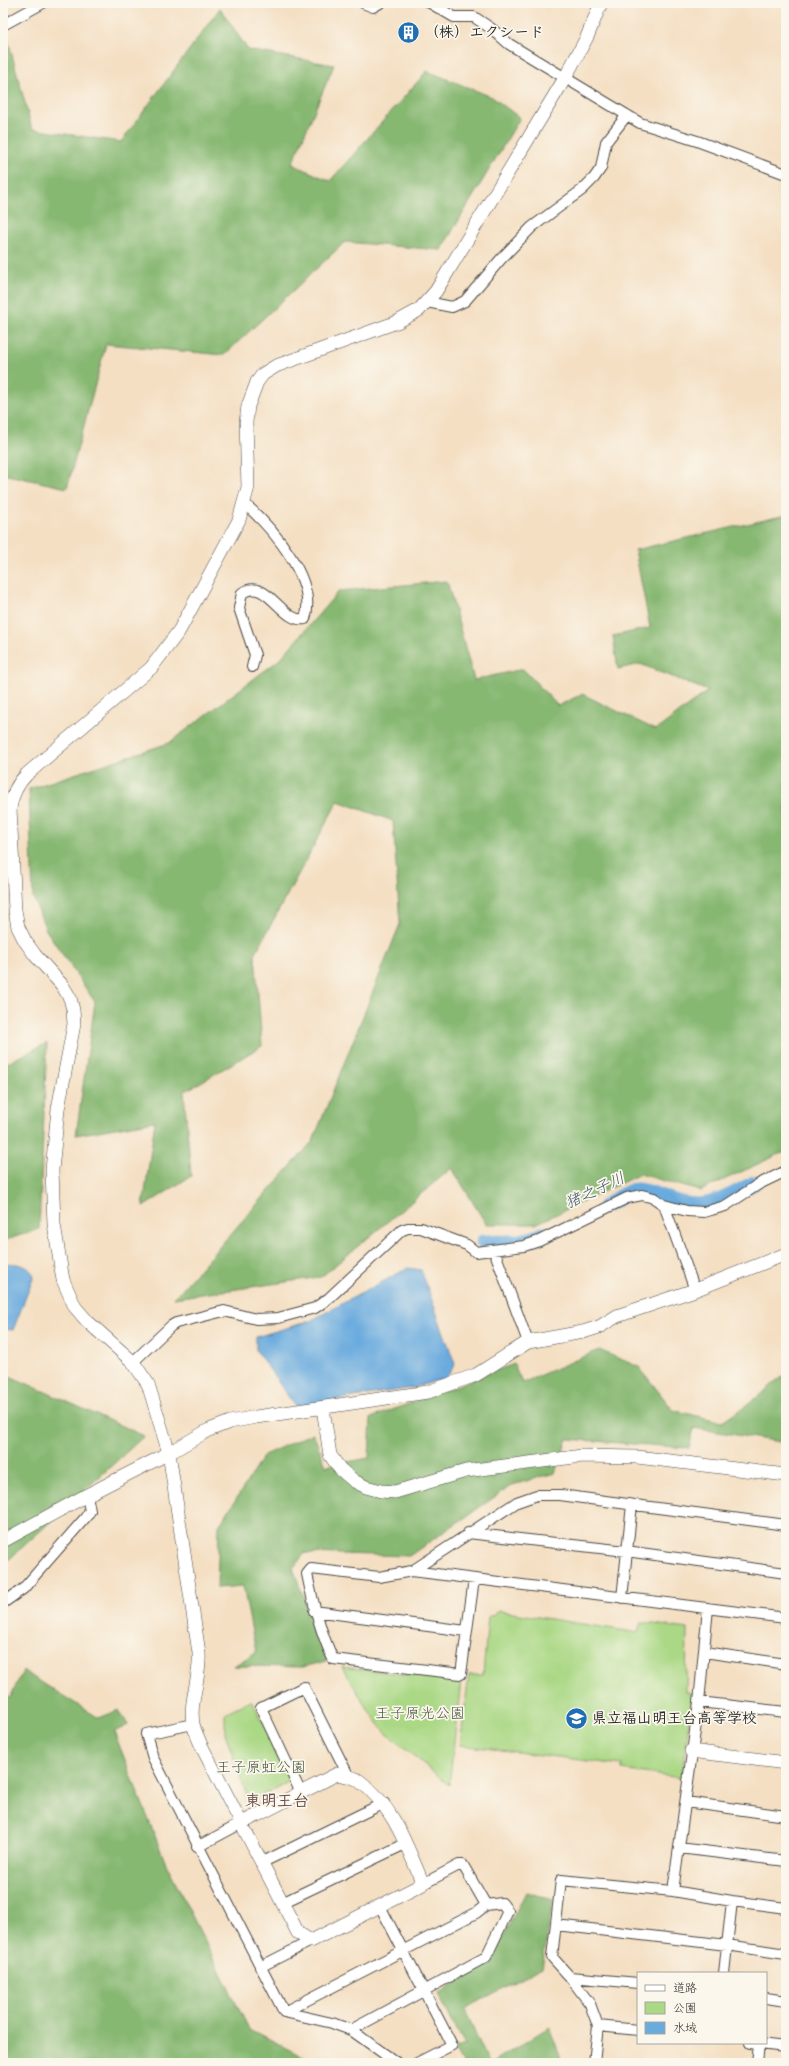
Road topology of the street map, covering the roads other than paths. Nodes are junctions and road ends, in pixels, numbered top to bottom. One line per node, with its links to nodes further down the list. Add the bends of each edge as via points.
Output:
1 (43, 3): 6 (street)
2 (363, 3): 3 (street, via 373,7)
3 (380, 3)
4 (430, 3): 7 (street, via 454,17 474,17 509,44)
5 (601, 3): 7 (street, via 587,37)
6 (3, 25)
7 (565, 78): 8 (street); 10 (street)
8 (627, 115): 9 (street, via 640,123); 10 (street, via 606,142 601,168 594,178 532,227 465,301 452,307)
9 (786, 174)
10 (427, 302): 11 (street, via 419,310 397,322 292,359 263,374 251,393 248,406 248,487)
11 (245, 504): 12 (street, via 264,521 281,542 297,567 307,597 307,613 305,619 300,620 291,617 263,593 249,590 242,593 239,608 255,655); 19 (street, via 231,537 166,650 131,686 27,774 14,790 10,808 18,927 25,942 62,985 74,1010 74,1024 58,1108 52,1170 54,1224 63,1280 75,1307)
12 (252, 667)
13 (786, 1171): 14 (street, via 759,1184 725,1206 704,1212)
14 (664, 1205): 15 (street, via 654,1198 642,1195 627,1198 539,1242); 17 (street)
15 (494, 1250): 18 (street); 19 (street, via 476,1252 467,1245 421,1228 402,1230 315,1308 264,1319 224,1311 176,1323)
16 (786, 1254): 17 (street)
17 (695, 1290): 18 (street, via 617,1316 599,1327 583,1332)
18 (528, 1342): 20 (street, via 476,1375 450,1385 428,1392)
19 (133, 1362): 21 (street, via 148,1384)
20 (323, 1408): 21 (street, via 230,1422 208,1430); 22 (street, via 330,1455 354,1481 381,1491 395,1492 466,1471 582,1456 637,1457)
21 (169, 1453): 23 (street); 42 (street, via 199,1653 200,1666 192,1708)
22 (786, 1475)
23 (87, 1495): 27 (street); 33 (street, via 90,1511 85,1518 23,1589)
24 (632, 1505): 25 (street); 26 (street, via 560,1495 537,1495 517,1502); 28 (street)
25 (786, 1525)
26 (468, 1533): 28 (street); 29 (street)
27 (3, 1541)
28 (626, 1551): 30 (street); 32 (street)
29 (412, 1571): 31 (street); 35 (street, via 379,1577 311,1569 307,1574)
30 (786, 1573)
31 (474, 1579): 32 (street); 37 (street)
32 (622, 1598): 34 (street)
33 (3, 1603)
34 (708, 1608): 36 (street); 38 (street)
35 (314, 1611): 37 (street); 37 (street, via 333,1659 461,1674)
36 (786, 1618)
37 (466, 1631)
38 (704, 1652): 39 (street); 40 (street)
39 (786, 1664)
40 (699, 1702): 41 (street); 43 (street)
41 (786, 1712)
42 (193, 1724): 50 (street, via 202,1747); 52 (street, via 146,1734 153,1758)
43 (691, 1751): 44 (street); 47 (street)
44 (786, 1763)
45 (349, 1777): 46 (street, via 337,1774); 46 (street, via 304,1687 261,1708); 48 (street, via 357,1780)
46 (301, 1793): 50 (street)
47 (686, 1802): 49 (street); 53 (street)
48 (384, 1804): 51 (street); 55 (street)
49 (786, 1816)
50 (242, 1823): 52 (street); 55 (street)
51 (405, 1844): 56 (street); 59 (street)
52 (198, 1847): 68 (street)
53 (679, 1848): 54 (street); 57 (street)
54 (786, 1862)
55 (261, 1863): 59 (street)
56 (423, 1884): 60 (street); 61 (street, via 463,1865)
57 (673, 1891): 58 (street); 63 (street, via 561,1880)
58 (732, 1901): 62 (street); 65 (street)
59 (282, 1903): 64 (street, via 298,1933)
60 (380, 1906): 64 (street); 66 (street)
61 (486, 1906): 66 (street); 72 (street, via 502,1903 508,1911 486,1957)
62 (786, 1908)
63 (556, 1924): 65 (street); 70 (street, via 552,1957)
64 (311, 1941): 68 (street)
65 (727, 1945): 67 (street); 69 (street)
66 (405, 1951): 72 (street); 75 (street)
67 (786, 1954)
68 (260, 1968): 75 (street)
69 (724, 1972)
70 (570, 1977): 71 (street); 76 (street, via 590,2004)
71 (637, 1984)
72 (424, 1990): 77 (street); 82 (street, via 452,2045)
73 (767, 1998): 74 (street)
74 (786, 2001)
75 (284, 2012): 77 (street)
76 (598, 2026): 78 (street); 83 (street)
77 (351, 2030): 81 (street)
78 (637, 2030)
79 (755, 2044): 80 (street); 84 (street)
80 (786, 2047)
81 (396, 2063)
82 (417, 2063)
83 (594, 2063)
84 (757, 2063)

